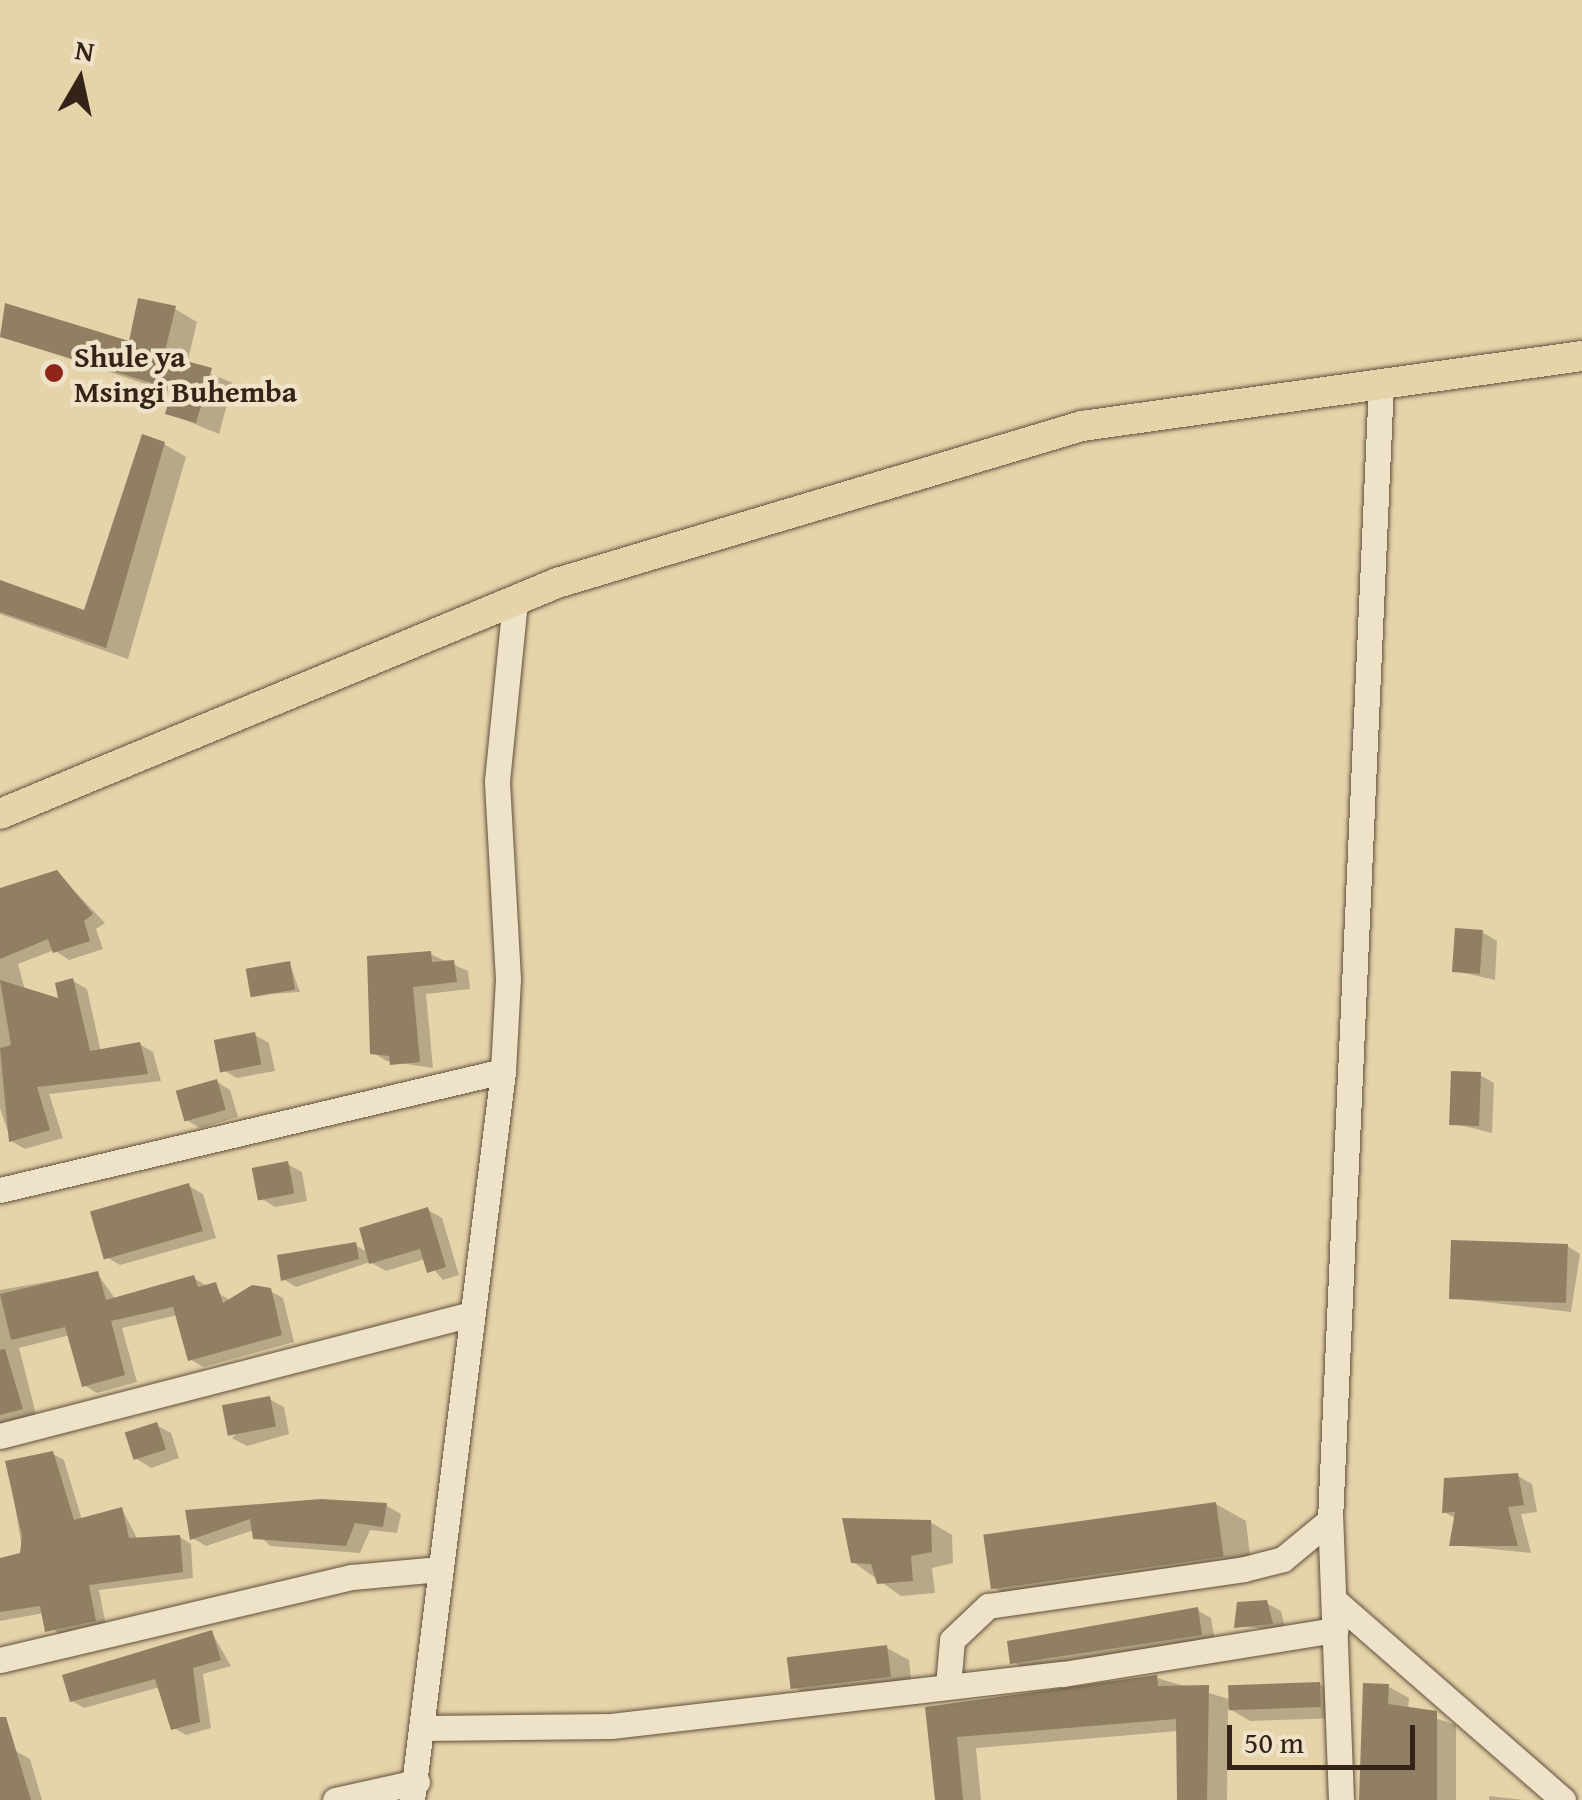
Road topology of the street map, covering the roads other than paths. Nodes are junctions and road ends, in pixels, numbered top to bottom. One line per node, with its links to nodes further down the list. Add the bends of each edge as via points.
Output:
1 (1582, 356): 2 (main road)
2 (1381, 384): 3 (main road, via 1082,426); 9 (street, via 1366,564 1369,674)
3 (515, 601): 4 (main road); 5 (street, via 497,781 508,978)
4 (0, 814)
5 (503, 1071): 6 (street); 7 (street)
6 (0, 1190)
7 (470, 1314): 8 (street); 10 (street)
8 (0, 1436)
9 (1330, 1520): 11 (street); 14 (street, via 1306,1545 1257,1566 988,1606 952,1640)
10 (440, 1569): 13 (street, via 352,1577); 15 (street)
11 (1334, 1600): 12 (street); 19 (street)
12 (1335, 1630): 14 (street); 18 (street)
13 (0, 1660)
14 (948, 1686): 15 (street, via 610,1726)
15 (423, 1728): 16 (street)
16 (414, 1791): 17 (street)
17 (335, 1800)
18 (1341, 1800)
19 (1563, 1800)

